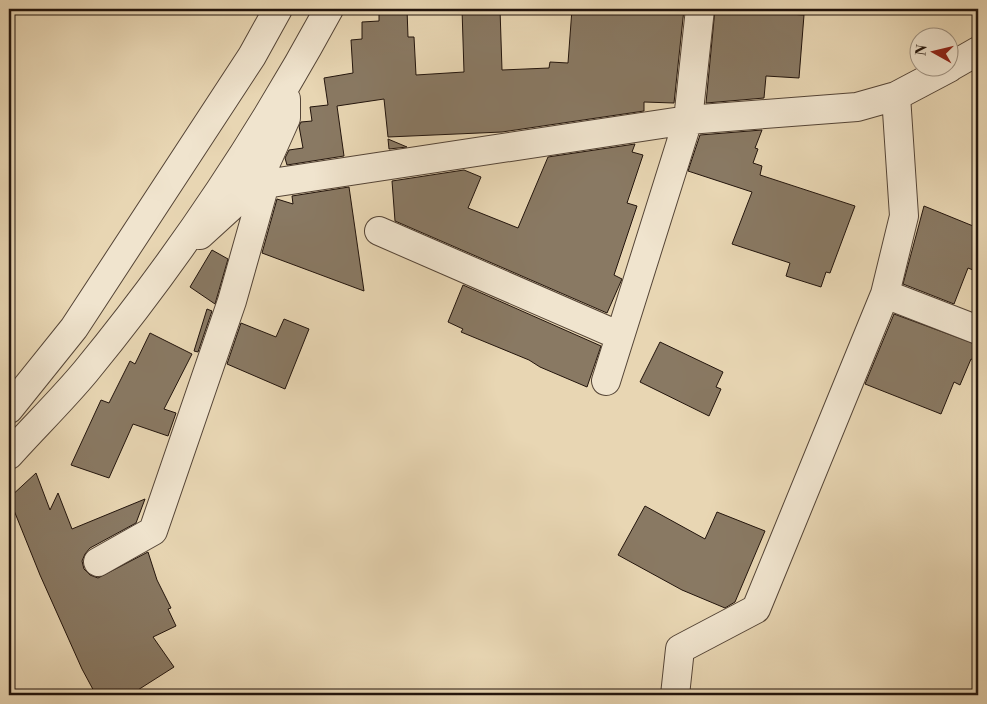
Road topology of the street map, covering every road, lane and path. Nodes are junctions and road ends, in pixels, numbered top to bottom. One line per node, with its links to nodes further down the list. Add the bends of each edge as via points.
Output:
1 (278, 9): 17 (street, via 252,56 74,328)
2 (329, 9): 7 (street)
3 (700, 9): 9 (street)
4 (978, 51): 5 (street)
5 (960, 61)
6 (929, 78): 8 (street)
7 (286, 88): 10 (street, via 286,118); 12 (street)
8 (896, 96): 9 (street, via 857,107); 13 (street, via 904,216)
9 (688, 120): 10 (street); 15 (street)
10 (261, 184): 12 (street, via 190,245); 19 (street, via 232,301 153,531)
11 (379, 231): 15 (street)
12 (180, 247): 18 (street, via 86,372)
13 (885, 294): 14 (street); 20 (street, via 756,609 680,649)
14 (978, 330)
15 (620, 336): 16 (street)
16 (606, 381)
17 (9, 409)
18 (9, 455)
19 (98, 562)
20 (675, 695)

